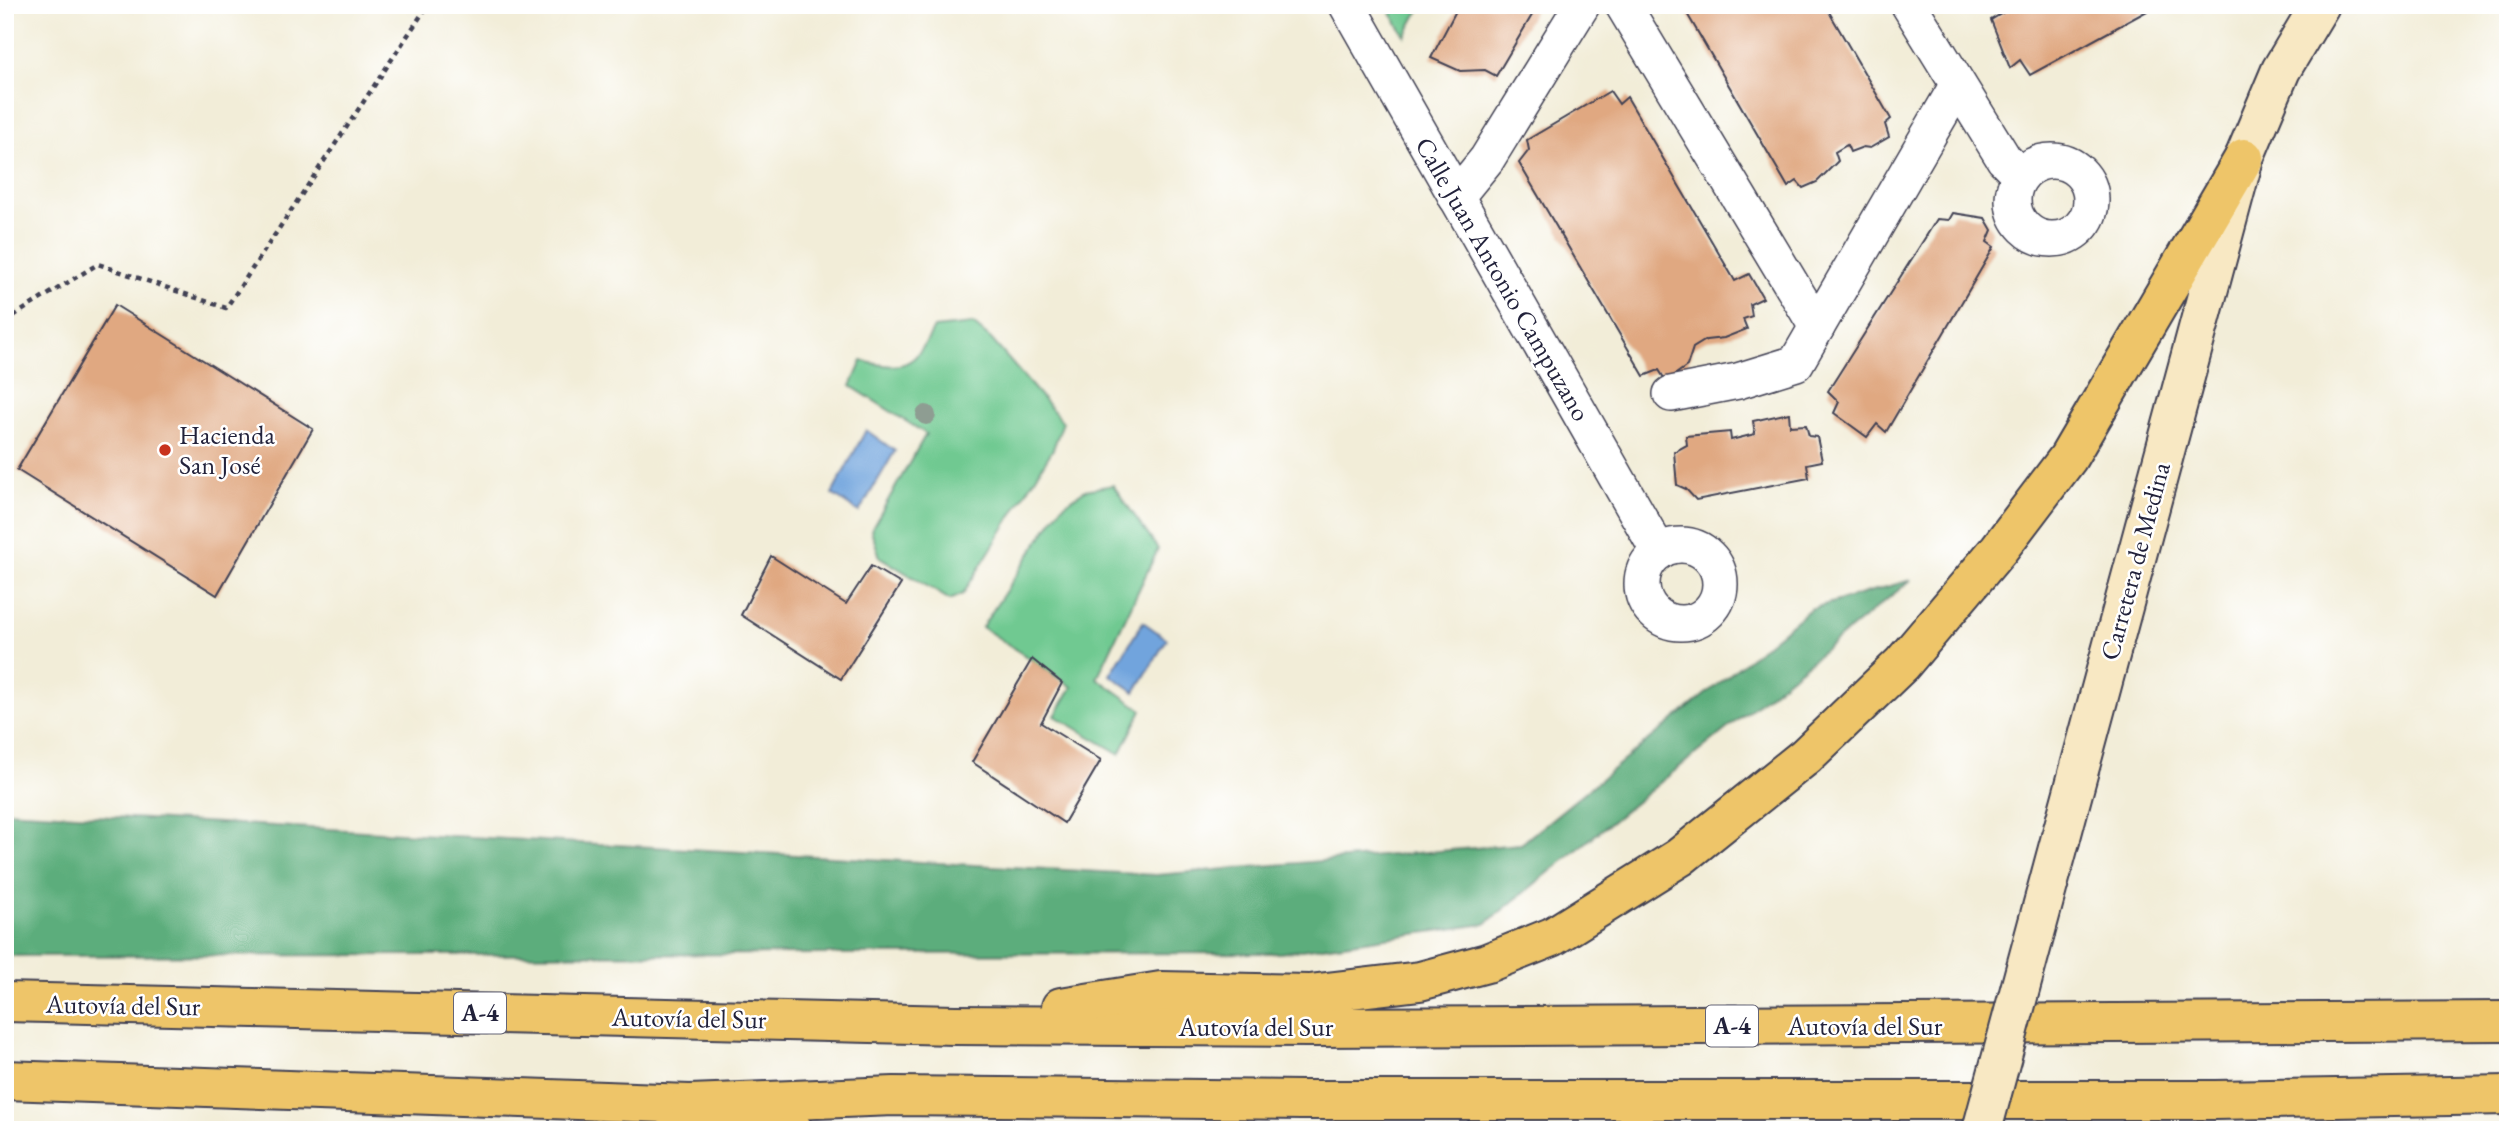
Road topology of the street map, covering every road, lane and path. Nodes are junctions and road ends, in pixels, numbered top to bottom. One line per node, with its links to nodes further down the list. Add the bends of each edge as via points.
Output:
1 (428, 5): 11 (path, via 226,308 98,264)
2 (1347, 5): 10 (street, Calle Juan Antonio Campuzano)
3 (1581, 5): 10 (street, via 1487,159)
4 (1623, 5): 12 (street)
5 (1910, 5): 7 (street)
6 (2320, 5): 8 (main road, Carretera de Medina, via 2281,70)
7 (1957, 86): 9 (street, via 2004,159); 12 (street)
8 (2244, 158): 17 (highway, via 2068,458 1998,549 1892,674 1806,757 1680,857 1552,937 1487,963 1420,981 1310,994 1161,991); 22 (main road, Carretera de Medina, bridge)
9 (2021, 176)
10 (1456, 197): 14 (street, Calle Juan Antonio Campuzano)
11 (5, 321)
12 (1817, 327): 13 (street, via 1796,363 1738,381)
13 (1671, 394)
14 (1659, 552)
15 (5, 1002): 17 (highway, Autovía del Sur / A-4)
16 (2508, 1021): 17 (highway, Autovía del Sur / A-4)
17 (955, 1025)
18 (5, 1080): 20 (highway)
19 (2508, 1095): 20 (highway, via 2215,1100 894,1096)
20 (690, 1104): 21 (highway)
21 (793, 1130)
22 (1982, 1130)

